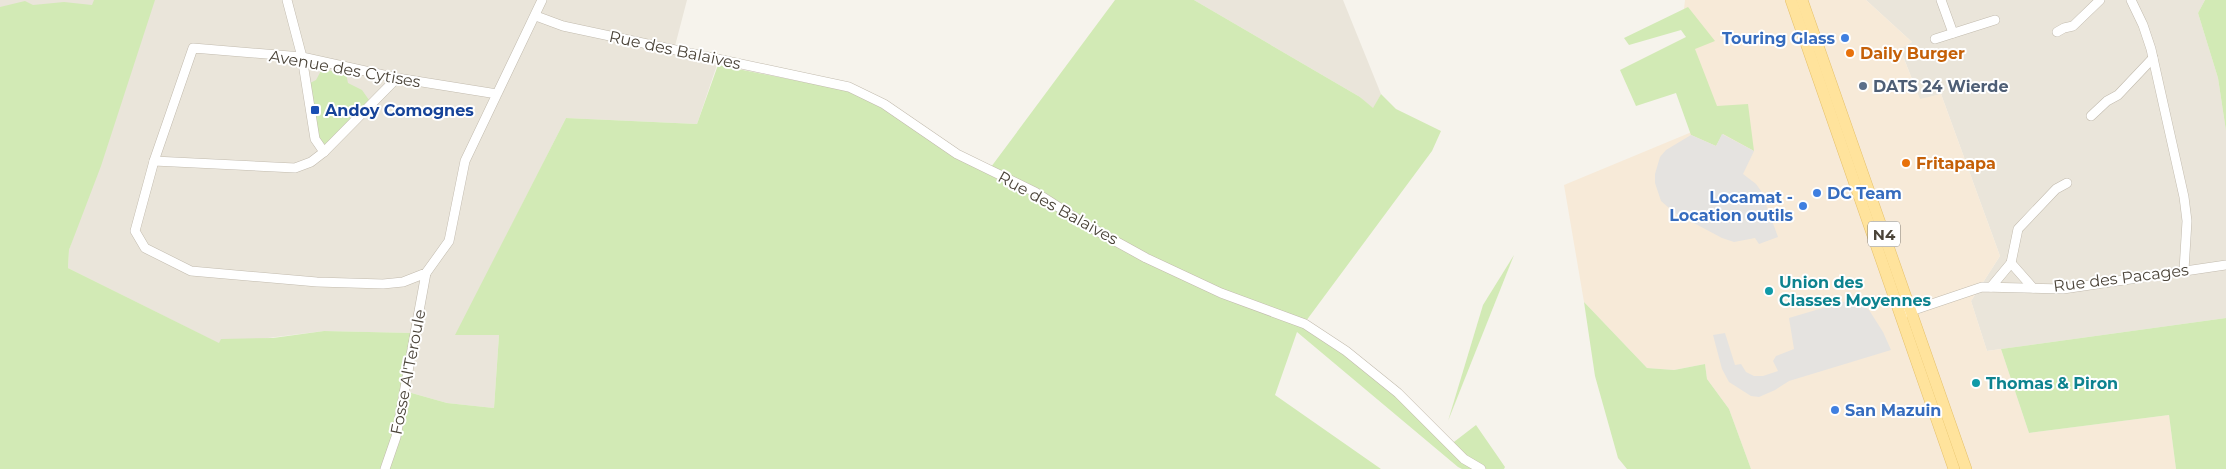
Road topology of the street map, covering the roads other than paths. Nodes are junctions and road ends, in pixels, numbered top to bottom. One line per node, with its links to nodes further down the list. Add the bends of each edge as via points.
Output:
1 (287, 0): 13 (street)
2 (542, 0): 8 (street)
3 (1791, 0): 27 (main road, N4)
4 (1802, 0): 27 (main road, N4)
5 (1941, 0): 11 (street)
6 (2100, 0): 10 (street, via 2073,26)
7 (2131, 0): 14 (street)
8 (536, 16): 16 (street); 29 (street, Rue des Balaives, via 563,26 849,87 867,94 956,154 1035,192 1146,258 1220,293 1305,324 1346,351 1398,393 1464,460)
9 (1996, 20): 11 (street)
10 (2057, 32)
11 (1953, 33): 12 (street)
12 (1935, 39)
13 (302, 57): 15 (street, Avenue des Cytises); 18 (street, via 315,139); 19 (street, Avenue des Cytises, via 193,48)
14 (2153, 58): 17 (street, via 2118,95); 23 (street, via 2184,197 2187,221)
15 (397, 78): 16 (street, Avenue des Cytises); 18 (street)
16 (497, 94): 24 (street, via 465,160 448,241)
17 (2091, 116)
18 (324, 152): 19 (street, via 295,168)
19 (154, 161): 24 (street, via 135,231 145,248 191,271 383,284 403,282)
20 (2067, 183): 21 (street, via 2056,189 2018,229)
21 (2011, 264): 25 (street); 26 (street)
22 (2226, 265): 23 (street, Rue des Pacages)
23 (2184, 270): 26 (street, Rue des Pacages, via 2063,289)
24 (426, 273): 28 (street, Fosse Al'Teroule, via 396,437)
25 (1991, 287): 26 (street, Rue des Pacages); 27 (street, Rue des Pacages, via 1982,287)
26 (2033, 288)
27 (1905, 312): 30 (main road, N4); 31 (main road, N4)
28 (385, 469)
29 (1481, 469)
30 (1954, 469)
31 (1966, 469)

